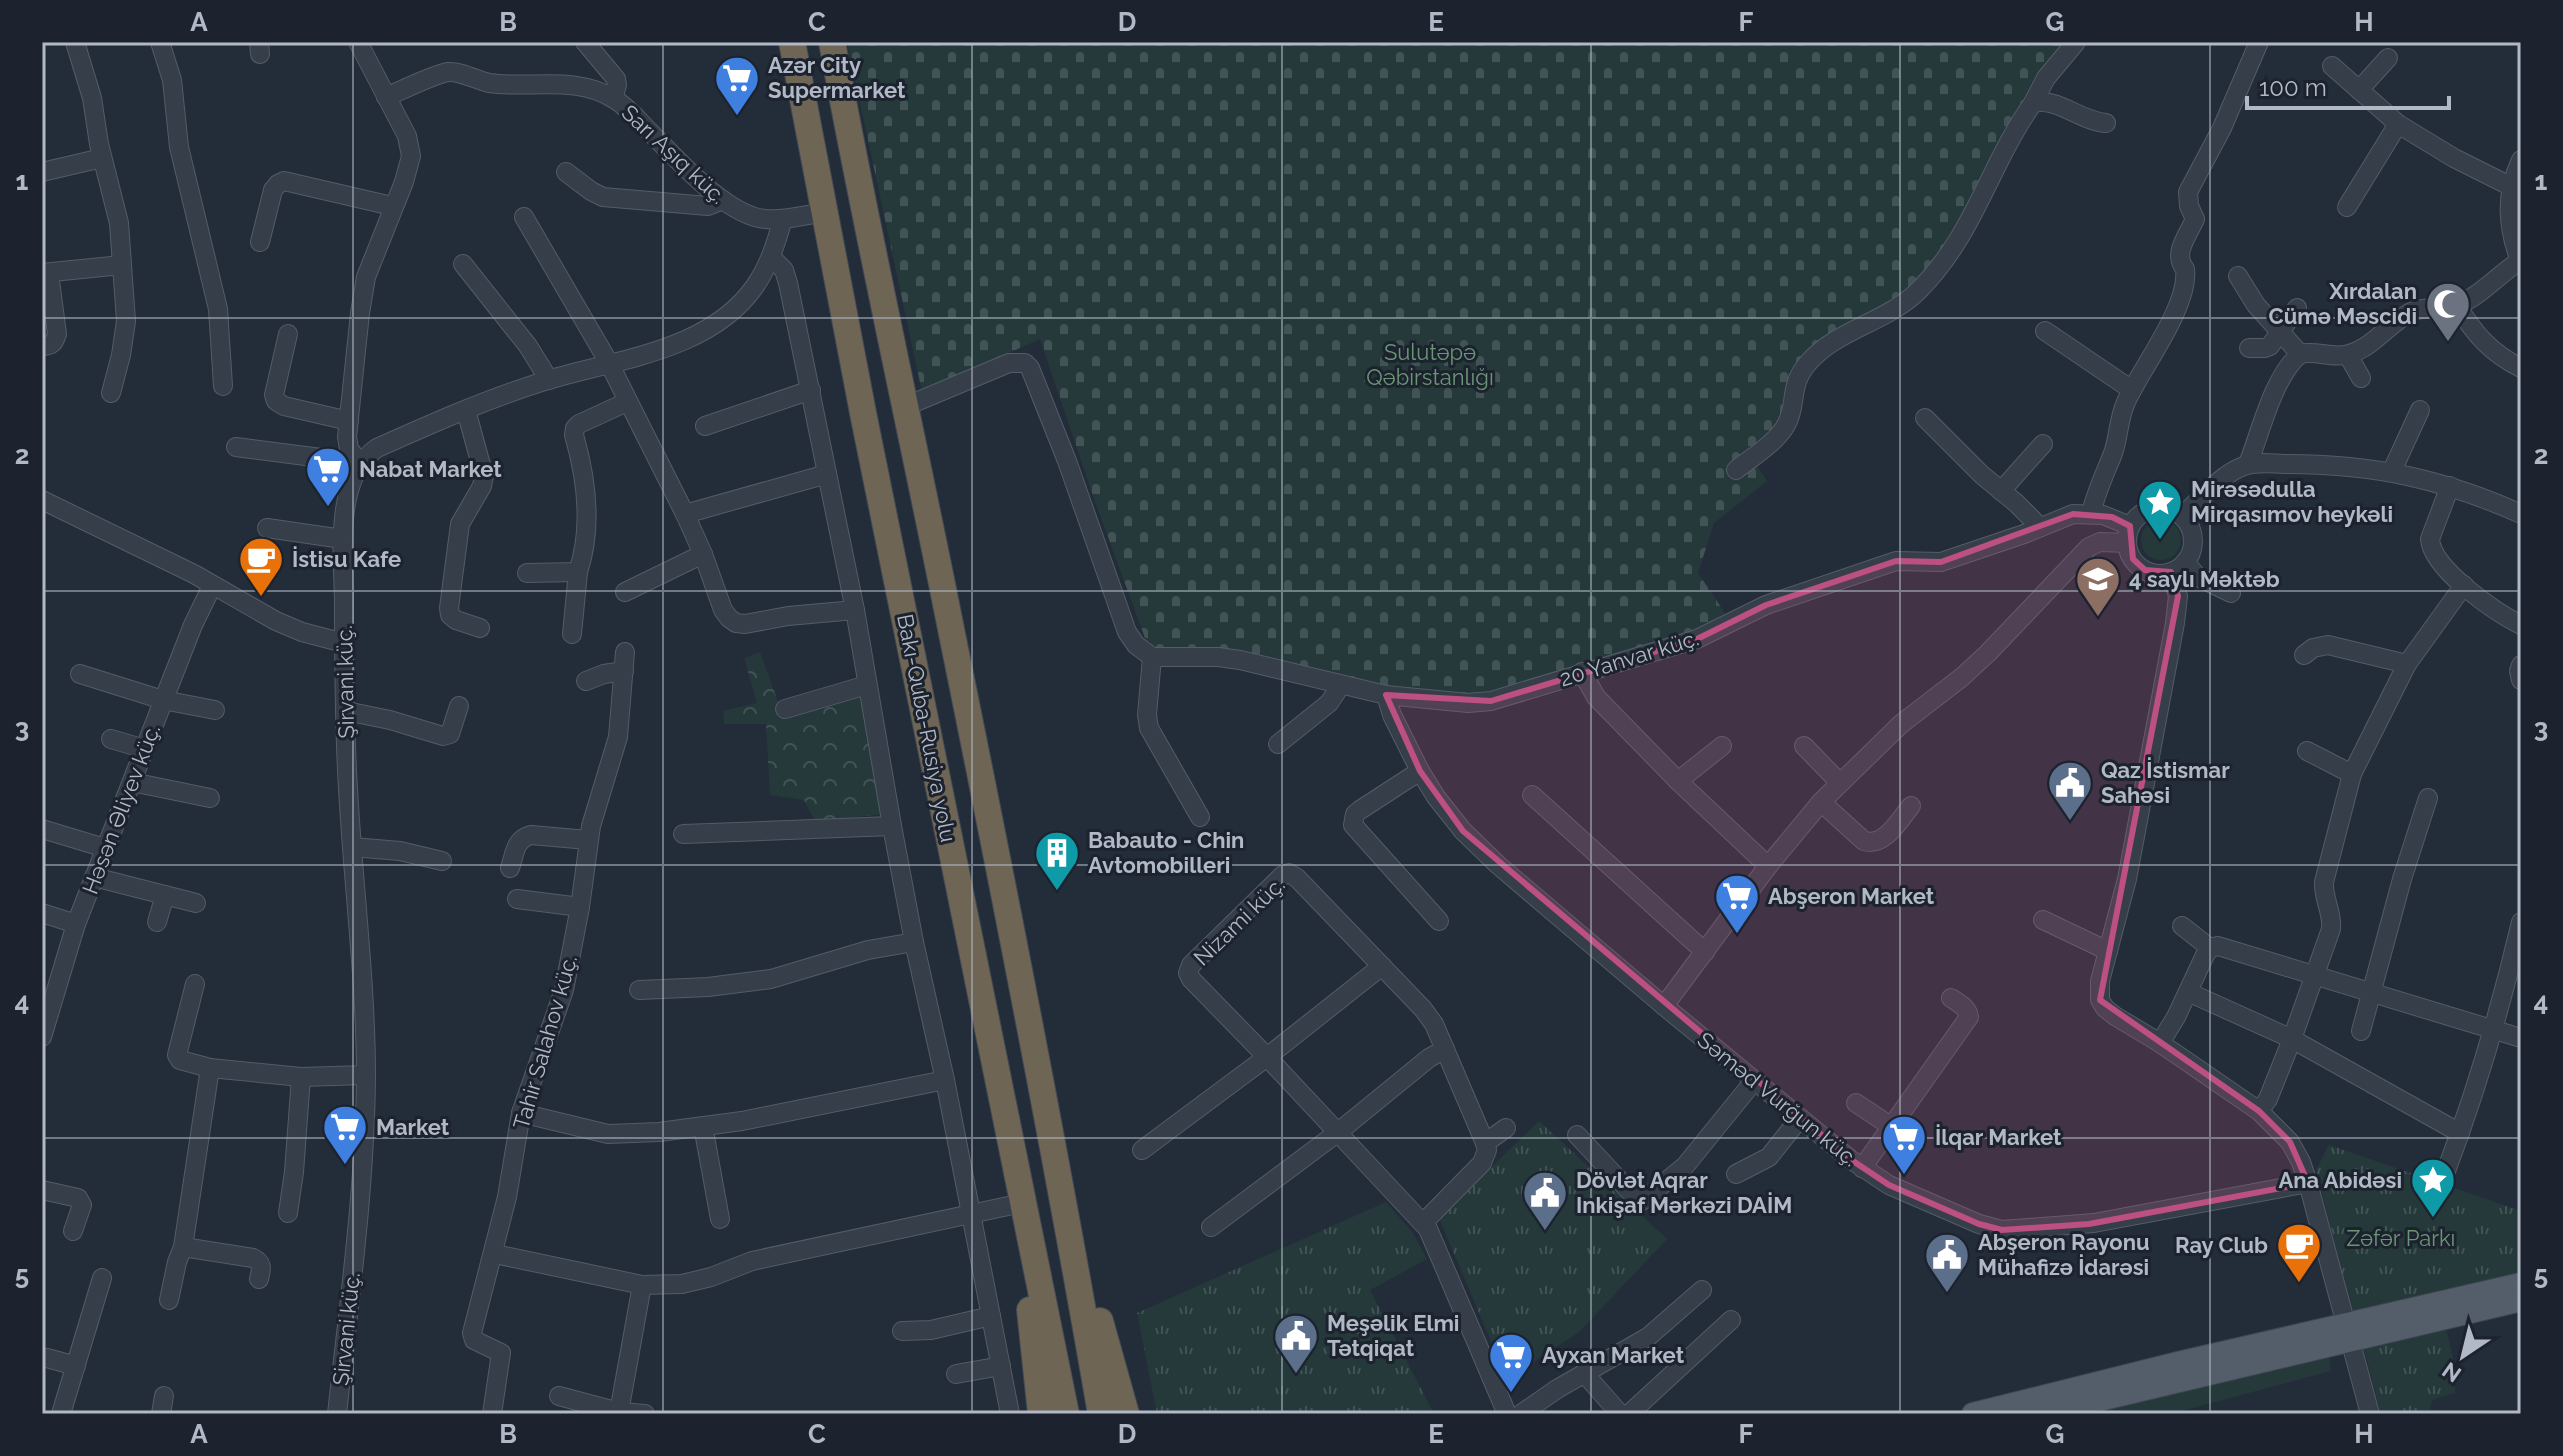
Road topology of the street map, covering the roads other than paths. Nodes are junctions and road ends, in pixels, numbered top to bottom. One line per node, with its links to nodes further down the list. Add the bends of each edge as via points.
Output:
1 (75, 42): 17 (street)
2 (160, 42): 48 (street, via 218,309)
3 (358, 42): 12 (street)
4 (585, 42): 13 (street, via 616,79)
5 (792, 42): 25 (highway, Bakı-Quba-Rusiya yolu)
6 (832, 42): 53 (highway, Bakı-Quba-Rusiya yolu)
7 (2076, 42): 14 (street)
8 (2259, 42): 50 (street, via 2188,192 2195,219 2179,252 2185,283 2167,330)
9 (2388, 58): 11 (street)
10 (2332, 66): 11 (street)
11 (2359, 90): 16 (street)
12 (386, 97): 13 (street, Sarı Aşıq küç., via 455,72 498,84 583,87); 23 (street, via 407,136 411,156)
13 (613, 98): 22 (street, Sarı Aşıq küç.)
14 (2033, 103): 15 (street, via 2051,102); 63 (street, via 1974,216 1937,270 1899,306 1818,353 1799,375 1785,428)
15 (2106, 123)
16 (2398, 124): 21 (street); 24 (street)
17 (102, 158): 19 (street); 32 (street, via 119,223)
18 (2521, 160): 21 (street)
19 (42, 172)
20 (566, 172): 22 (street, via 603,197 708,206)
21 (2510, 186): 30 (street, via 2510,225)
22 (723, 200): 27 (street, Sarı Aşıq küç., via 746,215)
23 (392, 206): 28 (street, via 284,181 273,190); 57 (street, via 366,277)
24 (2347, 207)
25 (825, 212): 27 (street, Sarı Aşıq küç.); 187 (highway, Bakı-Quba-Rusiya yolu)
26 (524, 217): 44 (street)
27 (783, 219): 29 (street)
28 (260, 242)
29 (771, 257): 44 (street, via 732,311 703,330); 49 (street, via 788,283)
30 (2521, 260): 35 (street)
31 (463, 264): 47 (street)
32 (122, 265): 33 (street); 51 (street, via 126,321)
33 (45, 273): 40 (street, via 57,334 55,342)
34 (2238, 276): 38 (street)
35 (2457, 305): 43 (street, via 2410,312); 45 (street, via 2483,344)
36 (2297, 308): 38 (street)
37 (2045, 331): 50 (street)
38 (2279, 333): 41 (street, via 2270,346); 42 (street)
39 (288, 334): 57 (street, via 276,401)
40 (42, 346)
41 (2249, 348)
42 (2300, 354): 43 (street); 62 (street, via 2281,378)
43 (2348, 355): 46 (street)
44 (609, 363): 47 (street); 52 (street)
45 (2521, 368)
46 (2361, 378)
47 (549, 380): 54 (street)
48 (223, 386)
49 (811, 390): 58 (street); 65 (street)
50 (2132, 390): 69 (street)
51 (111, 393)
52 (627, 402): 70 (street); 79 (street, via 575,428 587,511)
53 (904, 407): 91 (street, via 1009,363 1025,363 1067,461 1127,632); 186 (highway, Bakı-Quba-Rusiya yolu)
54 (466, 410): 61 (street, via 377,448); 87 (street, via 484,476 460,524 449,608 456,620)
55 (2420, 410): 64 (street)
56 (1925, 418): 67 (street)
57 (349, 421): 61 (street, via 347,444)
58 (705, 426)
59 (2043, 444): 67 (street)
60 (236, 447): 61 (street)
61 (360, 463): 76 (street, Şirvani küç., via 346,506)
62 (2248, 464): 64 (street); 72 (street)
63 (1736, 470)
64 (2392, 471): 66 (street)
65 (827, 474): 70 (street); 85 (street)
66 (2450, 486): 71 (street); 81 (street, via 2430,548)
67 (2001, 491): 73 (street)
68 (42, 500): 82 (street)
69 (2091, 513): 73 (street, 20 Yanvar küç., via 2066,515); 75 (street, via 2112,517)
70 (685, 514): 77 (street)
71 (2521, 514)
72 (2182, 516): 75 (street, via 2158,508 2142,513); 78 (street, via 2193,547)
73 (2040, 527): 94 (street, 20 Yanvar küç., via 1941,562 1896,561 1766,605 1697,639)
74 (267, 528): 76 (street)
75 (2129, 534): 78 (street, via 2133,559 2145,570 2162,573); 116 (street, via 2089,547 1988,653 1901,724)
76 (343, 539): 89 (street, Şirvani küç.)
77 (703, 554): 83 (street); 85 (street, via 723,610 736,623)
78 (2178, 567): 84 (street); 146 (street, via 2175,623 2127,879)
79 (578, 572): 80 (street); 88 (street)
80 (527, 573)
81 (2464, 585): 86 (street); 92 (street)
82 (212, 586): 89 (street, via 276,621); 101 (street, Həsən Əliyev küç.)
83 (625, 592)
84 (2231, 593)
85 (855, 610): 98 (street)
86 (2521, 625)
87 (480, 628)
88 (572, 634)
89 (344, 643): 105 (street, Şirvani küç.)
90 (2304, 655): 92 (street, via 2328,645)
91 (1152, 657): 99 (street, 20 Yanvar küç., via 1240,660); 122 (street, via 1149,728)
92 (2407, 664): 113 (street)
93 (2521, 665): 96 (street)
94 (1582, 672): 100 (street, 20 Yanvar küç., via 1479,703); 114 (street, via 1596,697)
95 (80, 674): 101 (street)
96 (2521, 680)
97 (586, 681): 126 (street, Tahir Salahov küç., via 625,661 618,737)
98 (867, 685): 103 (street); 123 (street)
99 (1341, 685): 100 (street, 20 Yanvar küç.); 107 (street, via 1329,703)
100 (1386, 695): 112 (street, Səməd Vurğun küç.)
101 (163, 700): 104 (street); 110 (street, Həsən Əliyev küç.)
102 (459, 706): 105 (street, via 450,734 443,736)
103 (785, 709)
104 (215, 710)
105 (346, 711): 127 (street, Şirvani küç.)
106 (111, 739): 110 (street)
107 (1278, 744)
108 (1722, 746): 114 (street)
109 (1804, 746): 116 (street)
110 (145, 749): 115 (street, Həsən Əliyev küç.)
111 (2307, 751): 113 (street)
112 (1420, 771): 139 (street, via 1355,814 1353,825); 155 (street, Səməd Vurğun küç., via 1447,813 1498,865)
113 (2352, 774): 149 (street, via 2324,882 2332,921)
114 (1678, 781): 130 (street)
115 (132, 782): 118 (street); 128 (street, Həsən Əliyev küç.)
116 (1840, 783): 120 (street)
117 (1532, 795): 147 (street)
118 (210, 798)
119 (2428, 798): 153 (street)
120 (1821, 802): 121 (street, via 1872,843 1881,840); 130 (street)
121 (1911, 806)
122 (1200, 817)
123 (892, 826): 125 (street); 144 (street)
124 (42, 829): 128 (street)
125 (683, 834)
126 (588, 840): 131 (street, via 522,837); 136 (street, Tahir Salahov küç.)
127 (352, 847): 129 (street); 165 (street, Şirvani küç.)
128 (105, 848): 132 (street, Həsən Əliyev küç.)
129 (442, 861)
130 (1768, 866): 147 (street)
131 (510, 868)
132 (94, 877): 133 (street); 142 (street, Həsən Əliyev küç.)
133 (165, 895): 135 (street); 140 (street)
134 (517, 899): 136 (street)
135 (196, 903)
136 (580, 907): 171 (street, Tahir Salahov küç., via 557,1017)
137 (42, 913): 142 (street)
138 (2043, 920): 146 (street)
139 (1439, 921)
140 (157, 922)
141 (2521, 922): 156 (street)
142 (76, 924): 158 (street, Həsən Əliyev küç.)
143 (2182, 926): 145 (street)
144 (914, 942): 151 (street, via 771,979); 167 (street)
145 (2210, 948): 149 (street); 152 (street)
146 (2108, 951): 161 (street, via 2100,1000 2115,1016)
147 (1705, 952): 155 (street)
148 (1382, 966): 162 (street, Nizami küç., via 1423,1009); 163 (street); 163 (street, Nizami küç., via 1297,878 1283,875 1188,973)
149 (2316, 976): 153 (street); 160 (street)
150 (195, 984): 164 (street, via 177,1055)
151 (639, 990)
152 (2188, 992): 160 (street); 161 (street)
153 (2372, 992): 156 (street); 157 (street)
154 (1951, 998): 174 (street, via 1969,1017)
155 (1664, 1006): 168 (street, Səməd Vurğun küç.)
156 (2494, 1030): 159 (street); 177 (street)
157 (2361, 1031)
158 (42, 1037)
159 (2521, 1038)
160 (2292, 1039): 170 (street); 177 (street)
161 (2160, 1043): 170 (street)
162 (1445, 1049): 176 (street); 179 (street, Nizami küç.)
163 (1267, 1057): 176 (street, Nizami küç.); 180 (street)
164 (210, 1068): 166 (street); 194 (street)
165 (366, 1075): 166 (street); 215 (street, Şirvani küç., via 364,1151)
166 (301, 1077): 188 (street)
167 (945, 1080): 173 (street); 189 (street)
168 (1754, 1081): 172 (street, Səməd Vurğun küç.); 178 (street, via 1685,1166 1642,1201)
169 (1856, 1103): 174 (street)
170 (2259, 1111): 184 (street, via 2290,1142)
171 (521, 1113): 173 (street, via 608,1134); 195 (street, Tahir Salahov küç.)
172 (1800, 1118): 181 (street, Səməd Vurğun küç.); 183 (street, via 1769,1157)
173 (703, 1126): 190 (street)
174 (1892, 1127): 181 (street)
175 (1506, 1128): 179 (street)
176 (1337, 1133): 191 (street, Nizami küç.); 192 (street)
177 (2460, 1133): 182 (street)
178 (1577, 1135)
179 (1485, 1143): 191 (street, via 1482,1163)
180 (1142, 1150)
181 (1862, 1168): 184 (street, Səməd Vurğun küç., via 1889,1185 2002,1230 2089,1224)
182 (2446, 1171)
183 (1736, 1174)
184 (2308, 1183): 206 (street)
185 (42, 1190): 193 (street, via 78,1198 82,1205)
186 (1063, 1196): 221 (highway, Bakı-Quba-Rusiya yolu); 222 (highway)
187 (1022, 1203): 189 (street); 219 (highway); 220 (highway, Bakı-Quba-Rusiya yolu)
188 (288, 1213)
189 (971, 1214): 199 (street, via 752,1261 682,1284); 203 (street)
190 (720, 1219)
191 (1423, 1223): 223 (street, Nizami küç.)
192 (1211, 1227)
193 (73, 1231)
194 (186, 1248): 197 (street, via 259,1261); 201 (street, via 177,1262)
195 (495, 1254): 199 (street); 216 (street, Tahir Salahov küç., via 472,1333 480,1345 501,1353)
196 (102, 1278): 208 (street)
197 (259, 1279)
198 (2521, 1284): 206 (main road)
199 (642, 1285): 213 (street)
200 (1702, 1290): 210 (street, via 1648,1337)
201 (175, 1295)
202 (2521, 1300): 206 (main road)
203 (991, 1316): 205 (street); 209 (street)
204 (1731, 1320): 226 (street)
205 (902, 1331)
206 (2348, 1332): 227 (main road, via 2178,1363); 228 (main road); 229 (street)
207 (47, 1358): 208 (street)
208 (76, 1366): 214 (street)
209 (1001, 1366): 211 (street); 218 (street)
210 (1584, 1373): 224 (street); 225 (street)
211 (956, 1374)
212 (559, 1396): 213 (street)
213 (619, 1412): 217 (street)
214 (61, 1414)
215 (337, 1414)
216 (492, 1414)
217 (645, 1414)
218 (1010, 1414)
219 (1041, 1414)
220 (1066, 1414)
221 (1101, 1414)
222 (1126, 1414)
223 (1507, 1414)
224 (1521, 1414)
225 (1620, 1414)
226 (1629, 1414)
227 (1973, 1414)
228 (2040, 1414)
229 (2370, 1414)

